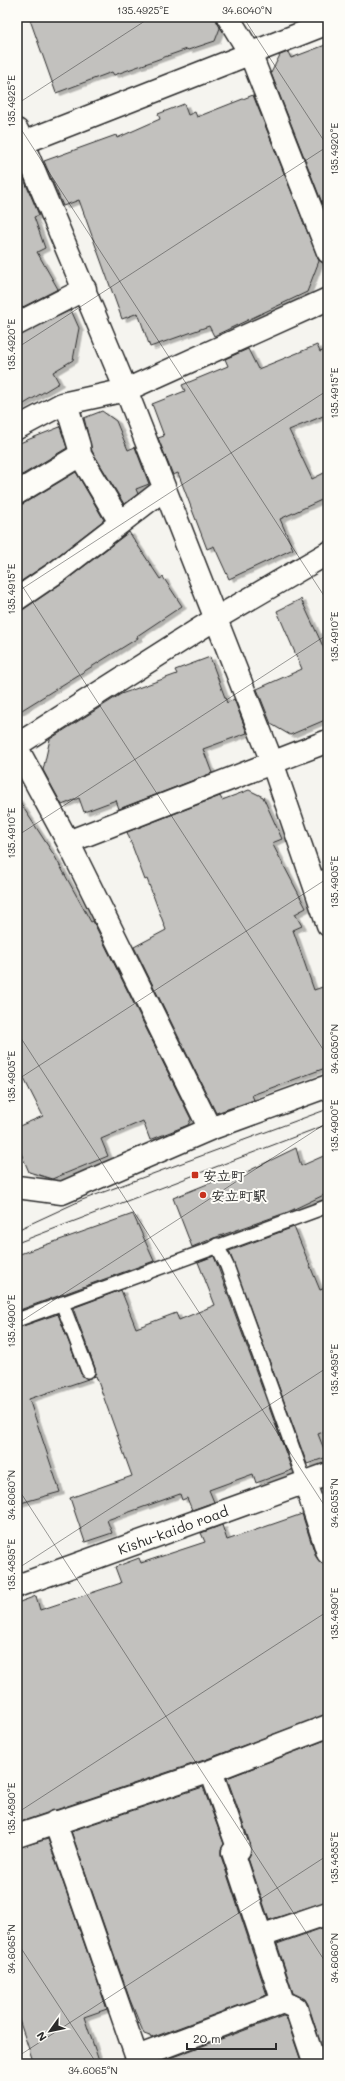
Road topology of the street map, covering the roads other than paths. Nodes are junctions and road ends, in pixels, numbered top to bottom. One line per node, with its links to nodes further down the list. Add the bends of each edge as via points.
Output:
1 (228, 17): 3 (street)
2 (328, 23): 3 (street)
3 (250, 53): 4 (street); 5 (street)
4 (19, 139): 6 (street)
5 (328, 252)
6 (85, 289): 8 (street); 9 (street)
7 (328, 300): 9 (street)
8 (17, 324)
9 (126, 390): 10 (street); 13 (street)
10 (66, 403): 11 (street); 12 (street)
11 (17, 428)
12 (80, 455): 14 (street); 15 (street)
13 (164, 489): 15 (street); 18 (street)
14 (17, 493)
15 (120, 522): 17 (street, via 58,571)
16 (328, 553): 18 (street)
17 (17, 599)
18 (215, 619): 20 (street); 22 (street)
19 (328, 741): 22 (street)
20 (17, 745)
21 (17, 748): 23 (street)
22 (272, 762): 23 (street); 24 (street)
23 (68, 842): 27 (street)
24 (321, 878): 25 (street)
25 (328, 924)
26 (328, 1086): 27 (street)
27 (210, 1129): 28 (street, via 62,1193)
28 (17, 1187)
29 (328, 1206): 30 (lane)
30 (218, 1246): 31 (lane); 35 (lane)
31 (62, 1304): 32 (lane); 33 (lane)
32 (17, 1320)
33 (88, 1371)
34 (328, 1474): 35 (street, Kishu-kaido road)
35 (305, 1482): 36 (street); 37 (street, Kishu-kaido road)
36 (328, 1553)
37 (17, 1586)
38 (328, 1726): 39 (street)
39 (211, 1770): 40 (street); 43 (street, via 239,1850 233,1852)
40 (55, 1822): 41 (street); 45 (street)
41 (17, 1836)
42 (328, 1913): 43 (street)
43 (261, 1936): 44 (street)
44 (283, 2002): 45 (street); 46 (street, via 296,2008)
45 (138, 2060)
46 (315, 2064)

